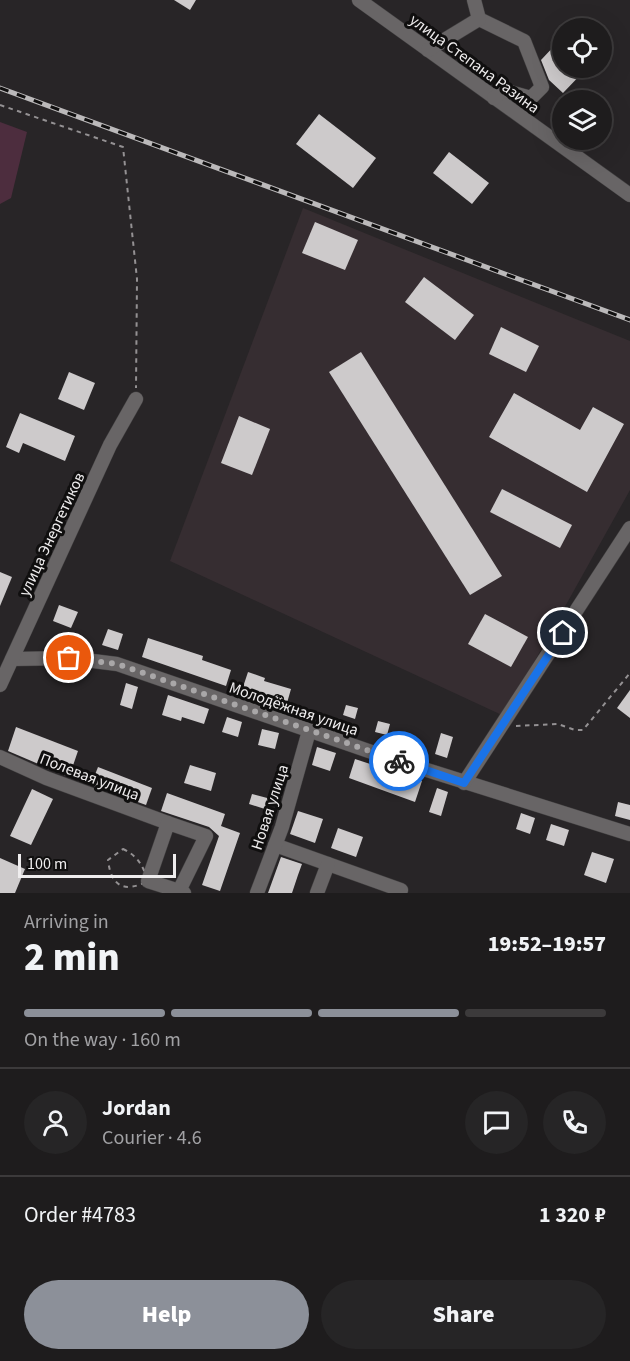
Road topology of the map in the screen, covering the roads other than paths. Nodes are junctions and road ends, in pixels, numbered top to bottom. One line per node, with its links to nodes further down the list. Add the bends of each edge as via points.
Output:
1 (358, 0): 4 (street, улица Степана Разина)
2 (474, 0): 3 (street)
3 (479, 19): 4 (street); 5 (street, via 524,41 542,87 531,98 503,90)
4 (428, 50): 5 (street, улица Степана Разина)
5 (494, 98): 6 (street, улица Степана Разина)
6 (630, 195)
7 (136, 399): 9 (street, улица Энергетиков, via 110,445)
8 (630, 528): 13 (street)
9 (12, 659): 10 (street, улица Энергетиков); 11 (street, Молодёжная улица, via 69,658 117,664)
10 (0, 685)
11 (309, 730): 13 (street, Молодёжная улица); 16 (street, Новая улица)
12 (0, 757): 14 (street, Полевая улица)
13 (464, 783): 15 (street, Молодёжная улица)
14 (168, 823): 19 (street, via 148,881); 19 (street, Полевая улица, via 206,836)
15 (630, 834)
16 (275, 845): 17 (street); 20 (street, Новая улица)
17 (328, 864): 18 (street); 21 (street)
18 (400, 890)
19 (181, 892)
20 (257, 893)
21 (317, 893)

